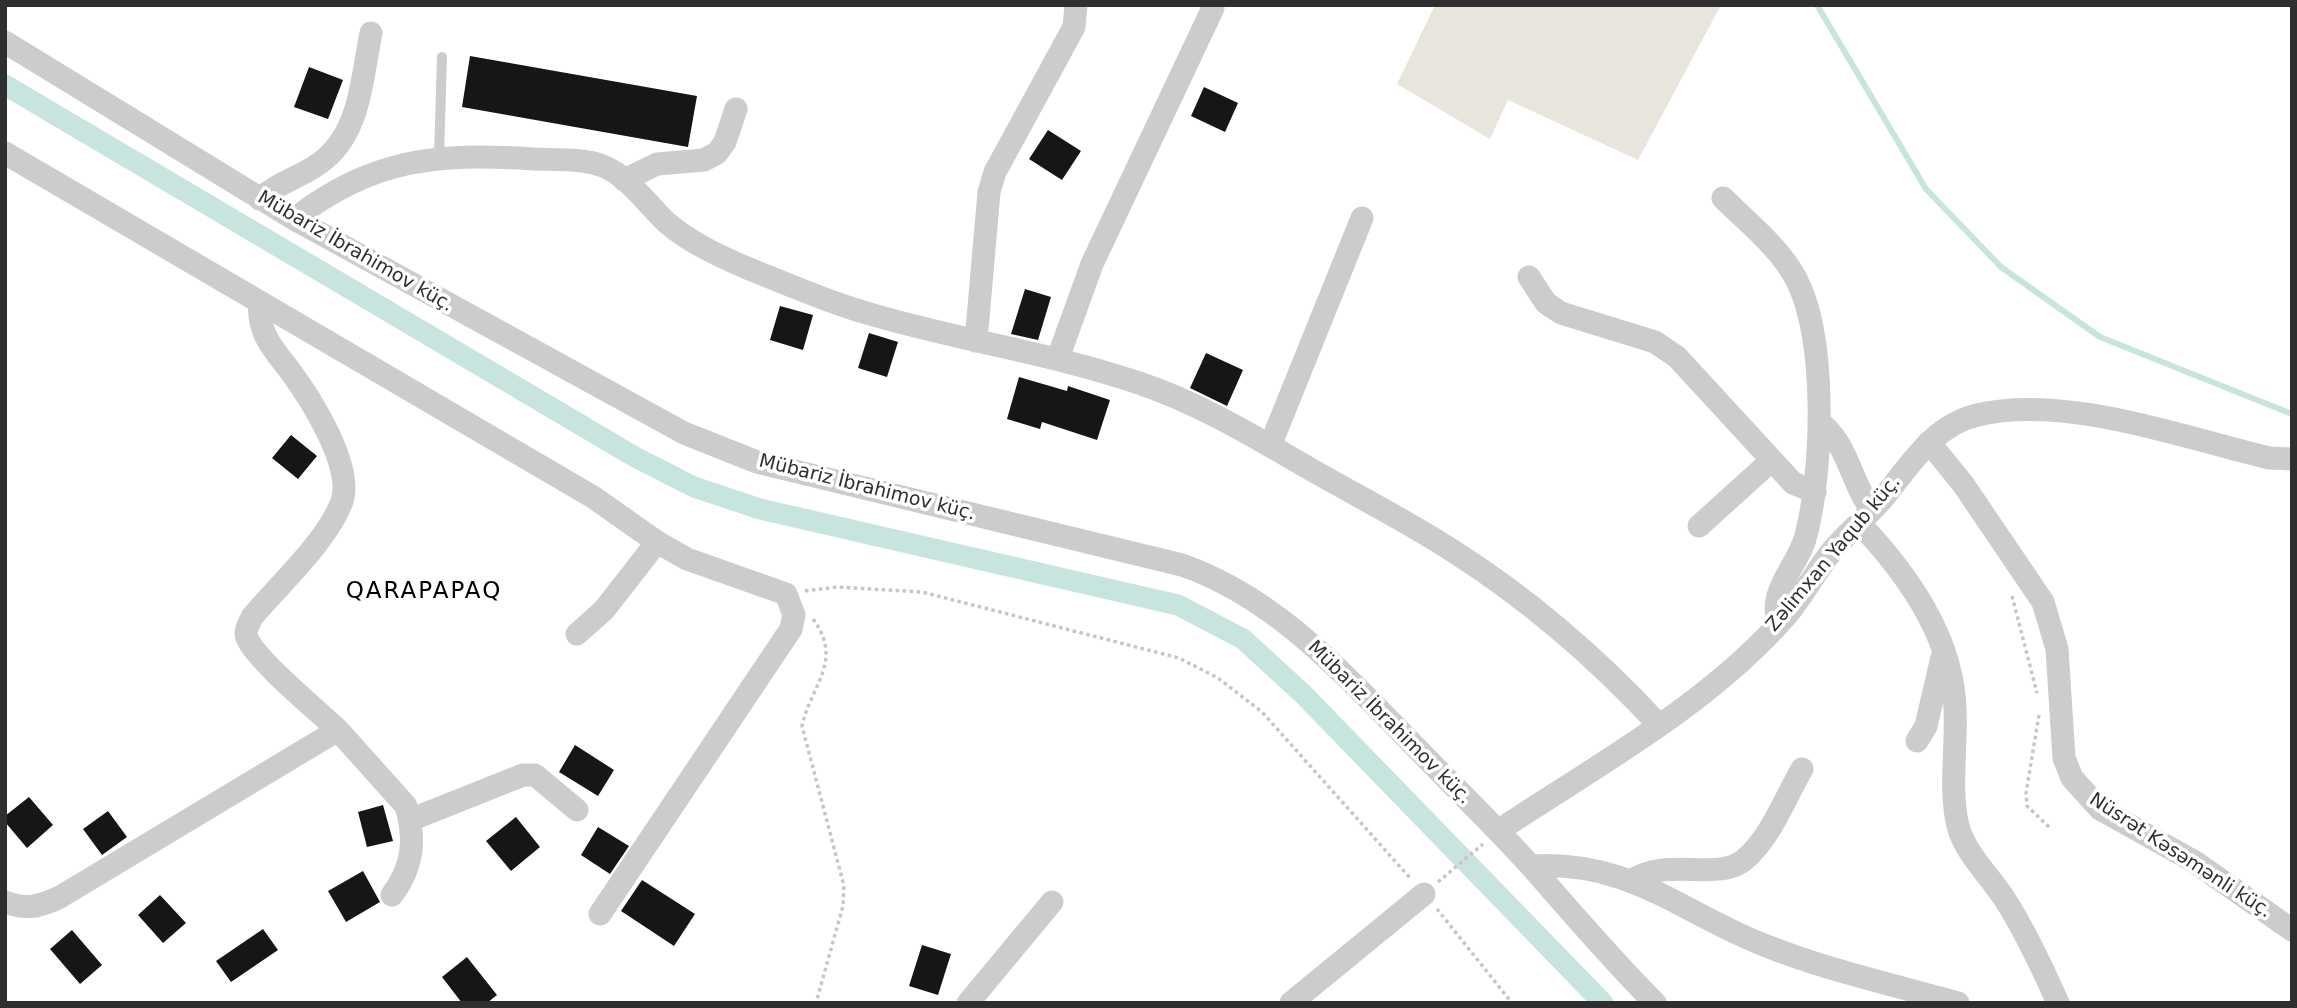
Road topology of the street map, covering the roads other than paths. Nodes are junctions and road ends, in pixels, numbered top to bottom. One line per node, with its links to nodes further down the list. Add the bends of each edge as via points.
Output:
1 (1076, 5): 16 (street, via 1074,27 995,172 989,192)
2 (1213, 8): 17 (street, via 1091,264)
3 (371, 33): 11 (street, via 354,118 342,141 324,160 274,186)
4 (5, 43): 11 (street, Mübariz İbrahimov küç.)
5 (442, 57): 8 (lane)
6 (736, 109): 9 (street, via 717,153 704,160 657,164)
7 (5, 153): 15 (street)
8 (439, 157): 9 (street, via 574,161 603,166); 13 (street, via 402,162 351,182)
9 (624, 180): 16 (street, via 693,242 744,267 873,315)
10 (1723, 198): 18 (street, via 1777,252 1804,293 1813,327)
11 (260, 199): 13 (street, Mübariz İbrahimov küç.)
12 (1362, 218): 20 (street)
13 (294, 219): 36 (street, Mübariz İbrahimov küç., via 596,387 684,433 745,457 1213,576 1290,625)
14 (1529, 276): 22 (street, via 1546,303 1561,313 1655,342 1677,357)
15 (260, 302): 26 (street, via 593,496); 31 (street, via 260,327 268,343 309,395 332,441 342,478 342,501 328,528 252,617 246,632 259,654)
16 (976, 341): 17 (street)
17 (1058, 358): 20 (street, via 1144,384)
18 (1819, 422): 23 (street); 24 (street, via 1839,441 1863,499)
19 (1929, 442): 21 (street, Zəlimxan Yaqub küç., via 1959,422 2017,408 2093,416 2269,458); 24 (street, Zəlimxan Yaqub küç.); 44 (street, Nüsrət Kəsəmənli küç., via 2020,567 2051,620 2064,758 2072,778 2100,809 2195,862)
20 (1270, 446): 30 (street, via 1451,549 1514,592 1615,678)
21 (2292, 459)
22 (1772, 460): 23 (street, via 1793,483); 25 (street)
23 (1815, 492): 27 (street, via 1804,542 1775,606)
24 (1865, 516): 27 (street, Zəlimxan Yaqub küç., via 1831,552); 29 (street, via 1927,613)
25 (1699, 526)
26 (657, 542): 28 (street, via 604,610); 43 (street, via 687,559 786,594 794,615 790,629)
27 (1779, 623): 30 (street, Zəlimxan Yaqub küç., via 1695,701)
28 (577, 634)
29 (1944, 654): 32 (street, via 1926,726); 49 (street, via 1955,706 1959,829 2017,920)
30 (1659, 725): 36 (street, Zəlimxan Yaqub küç.)
31 (338, 730): 35 (street, via 396,792); 41 (street, via 60,897 37,908)
32 (1917, 741)
33 (1802, 769): 38 (street, via 1765,834 1742,862 1726,868 1658,868)
34 (578, 810): 35 (street, via 535,775 523,775)
35 (410, 820): 40 (street, via 411,864)
36 (1498, 831): 37 (street, Mübariz İbrahimov küç.)
37 (1531, 866): 38 (street, via 1558,864); 47 (street, Mübariz İbrahimov küç., via 1597,945)
38 (1630, 881): 48 (street, via 1672,897 1764,945)
39 (1424, 894): 46 (street)
40 (393, 895)
41 (5, 902)
42 (1052, 902): 45 (street)
43 (600, 914)
44 (2292, 930)
45 (968, 1003)
46 (1291, 1003)
47 (1656, 1003)
48 (1958, 1003)
49 (2058, 1003)

